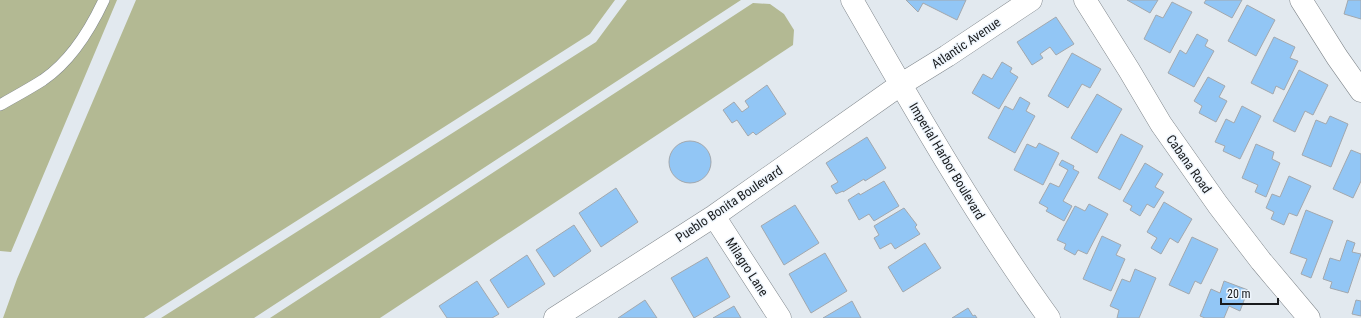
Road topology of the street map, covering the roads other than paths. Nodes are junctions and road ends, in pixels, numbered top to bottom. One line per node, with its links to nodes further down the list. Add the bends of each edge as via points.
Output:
1 (104, 0): 8 (lane, via 89,30 69,56 44,79)
2 (852, 0): 6 (street, Imperial Harbor Boulevard)
3 (1031, 0): 6 (street, Atlantic Avenue)
4 (1085, 0): 13 (street, Cabana Road, via 1161,124 1218,205)
5 (1300, 0): 7 (street)
6 (900, 84): 9 (street, Pueblo Bonita Boulevard); 12 (street, Imperial Harbor Boulevard, via 970,201)
7 (1361, 90)
8 (0, 105)
9 (714, 216): 10 (street, Pueblo Bonita Boulevard); 11 (street, Milagro Lane)
10 (555, 318)
11 (780, 318)
12 (1049, 318)
13 (1309, 318)

